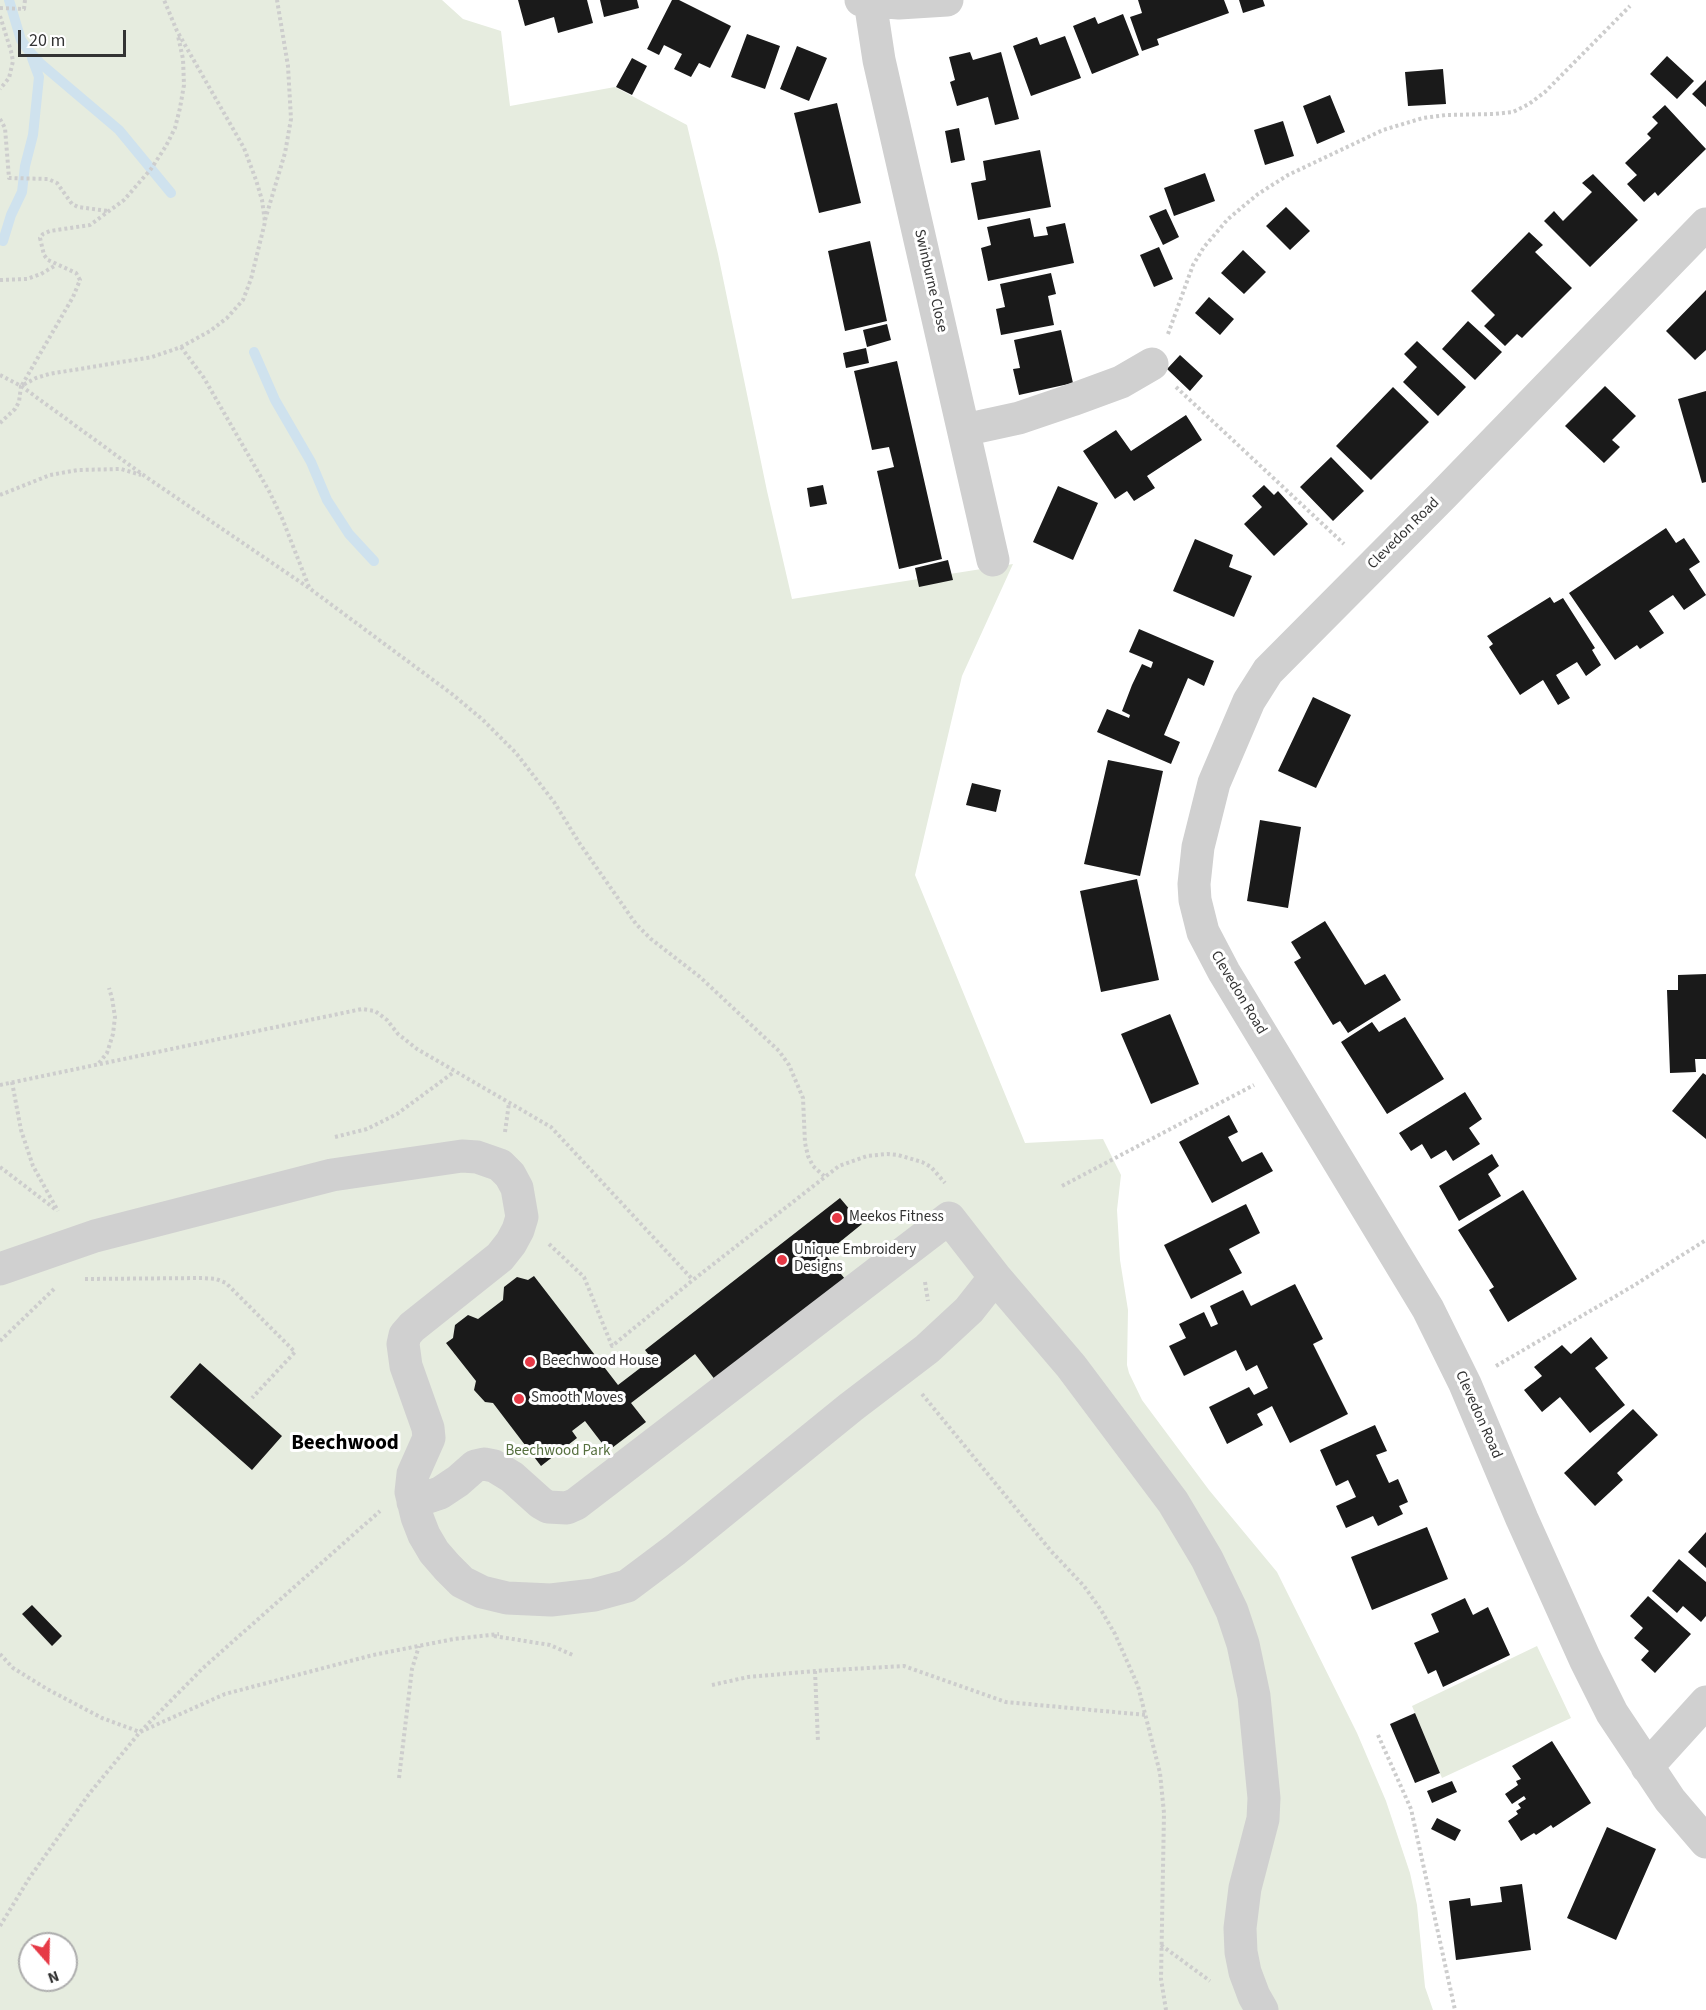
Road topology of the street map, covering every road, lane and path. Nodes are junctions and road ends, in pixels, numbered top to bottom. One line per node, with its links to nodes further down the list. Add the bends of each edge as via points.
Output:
1 (25, 0): 7 (path, via 24,9)
2 (164, 0): 9 (path)
3 (277, 0): 13 (path, via 288,66 291,119)
4 (948, 0): 5 (street)
5 (866, 1): 22 (street, Swinburne Close)
6 (1630, 6): 18 (path, via 1529,104 1513,112 1446,115 1383,129 1288,175 1258,194 1228,219 1204,247 1193,265 1161,352)
7 (0, 8)
8 (0, 16): 10 (path, via 13,61 9,78)
9 (177, 31): 12 (path, via 184,85 176,128 151,169); 13 (path, via 244,148 262,200)
10 (0, 89)
11 (0, 119): 12 (path, via 5,128 9,178 48,179 57,183 78,207)
12 (109, 212): 15 (path, via 90,225 43,234 40,241 44,255)
13 (265, 222): 17 (path, via 243,300 210,331)
14 (1706, 224): 26 (street, Clevedon Road)
15 (57, 265): 16 (path, via 27,279); 20 (path, via 76,273 79,286)
16 (0, 280)
17 (181, 346): 20 (path, via 152,357 49,374); 27 (path, via 204,378 276,506)
18 (1152, 364): 22 (street, via 1121,382 1072,400 1019,418); 26 (path)
19 (0, 375): 20 (path)
20 (21, 386): 21 (path, via 19,402); 23 (path)
21 (0, 423)
22 (964, 430): 25 (street, Swinburne Close)
23 (146, 477): 24 (path, via 121,469 78,470 50,475); 27 (path)
24 (0, 495)
25 (993, 560)
26 (1370, 568): 30 (street, Clevedon Road, via 1258,685 1214,783 1195,864 1195,900 1203,932)
27 (309, 588): 34 (path, via 483,720 516,753 554,802 636,924 779,1051 803,1098 808,1156)
28 (109, 988): 29 (path, via 114,1034)
29 (99, 1064): 31 (path); 45 (path, via 362,1009 375,1011 417,1049 551,1126)
30 (1284, 1070): 35 (path); 50 (street, Clevedon Road, via 1415,1286)
31 (12, 1082): 32 (path); 36 (path, via 33,1166)
32 (0, 1085)
33 (0, 1167): 36 (path)
34 (824, 1176): 38 (path, via 867,1156 906,1157 931,1167 941,1177 951,1202); 45 (path)
35 (1062, 1186)
36 (57, 1211): 39 (path)
37 (522, 1217): 39 (street, via 517,1188 510,1175 492,1161 462,1156 332,1175); 45 (path, via 584,1276 612,1346); 52 (street, via 500,1257 405,1335 403,1354 429,1438 413,1474)
38 (949, 1218): 41 (street); 43 (street)
39 (95, 1236): 42 (street)
40 (1706, 1240): 50 (path)
41 (913, 1246): 48 (path, via 929,1302); 52 (street, via 576,1504 567,1508 548,1507 512,1477 484,1464 475,1466 440,1493)
42 (0, 1269)
43 (995, 1277): 48 (street, via 969,1310); 73 (street, via 1071,1366 1173,1502 1207,1558 1240,1633 1254,1696 1264,1798 1263,1819 1242,1907 1240,1952)
44 (76, 1279): 51 (path, via 203,1278 226,1283 295,1352)
45 (693, 1280)
46 (56, 1287): 47 (path)
47 (0, 1341)
48 (927, 1349): 49 (street)
49 (901, 1368): 52 (street, via 627,1586 551,1600 507,1598 482,1592 462,1582 434,1552); 62 (path, via 1101,1610 1126,1660)
50 (1465, 1384): 66 (street, Clevedon Road, via 1585,1659 1612,1713)
51 (252, 1398)
52 (413, 1502)
53 (380, 1511): 63 (path, via 202,1668)
54 (512, 1632): 55 (path)
55 (488, 1635): 56 (path); 58 (path, via 550,1645)
56 (419, 1646): 63 (path, via 225,1694); 67 (path, via 412,1669)
57 (0, 1654): 63 (path, via 13,1668 47,1689 102,1718)
58 (575, 1656)
59 (815, 1671): 60 (path, via 748,1677); 62 (path, via 904,1666 1006,1702); 65 (path)
60 (712, 1685)
61 (1706, 1702): 66 (street)
62 (1146, 1715): 70 (path, via 1160,1773 1164,1813)
63 (140, 1732): 69 (path, via 89,1794)
64 (1378, 1735): 74 (path, via 1411,1809)
65 (818, 1742)
66 (1647, 1767): 68 (street, Clevedon Road)
67 (399, 1778)
68 (1706, 1842)
69 (0, 1926)
70 (1161, 1945): 71 (path); 72 (path)
71 (1214, 1984)
72 (1166, 2010)
73 (1262, 2010)
74 (1455, 2010)

